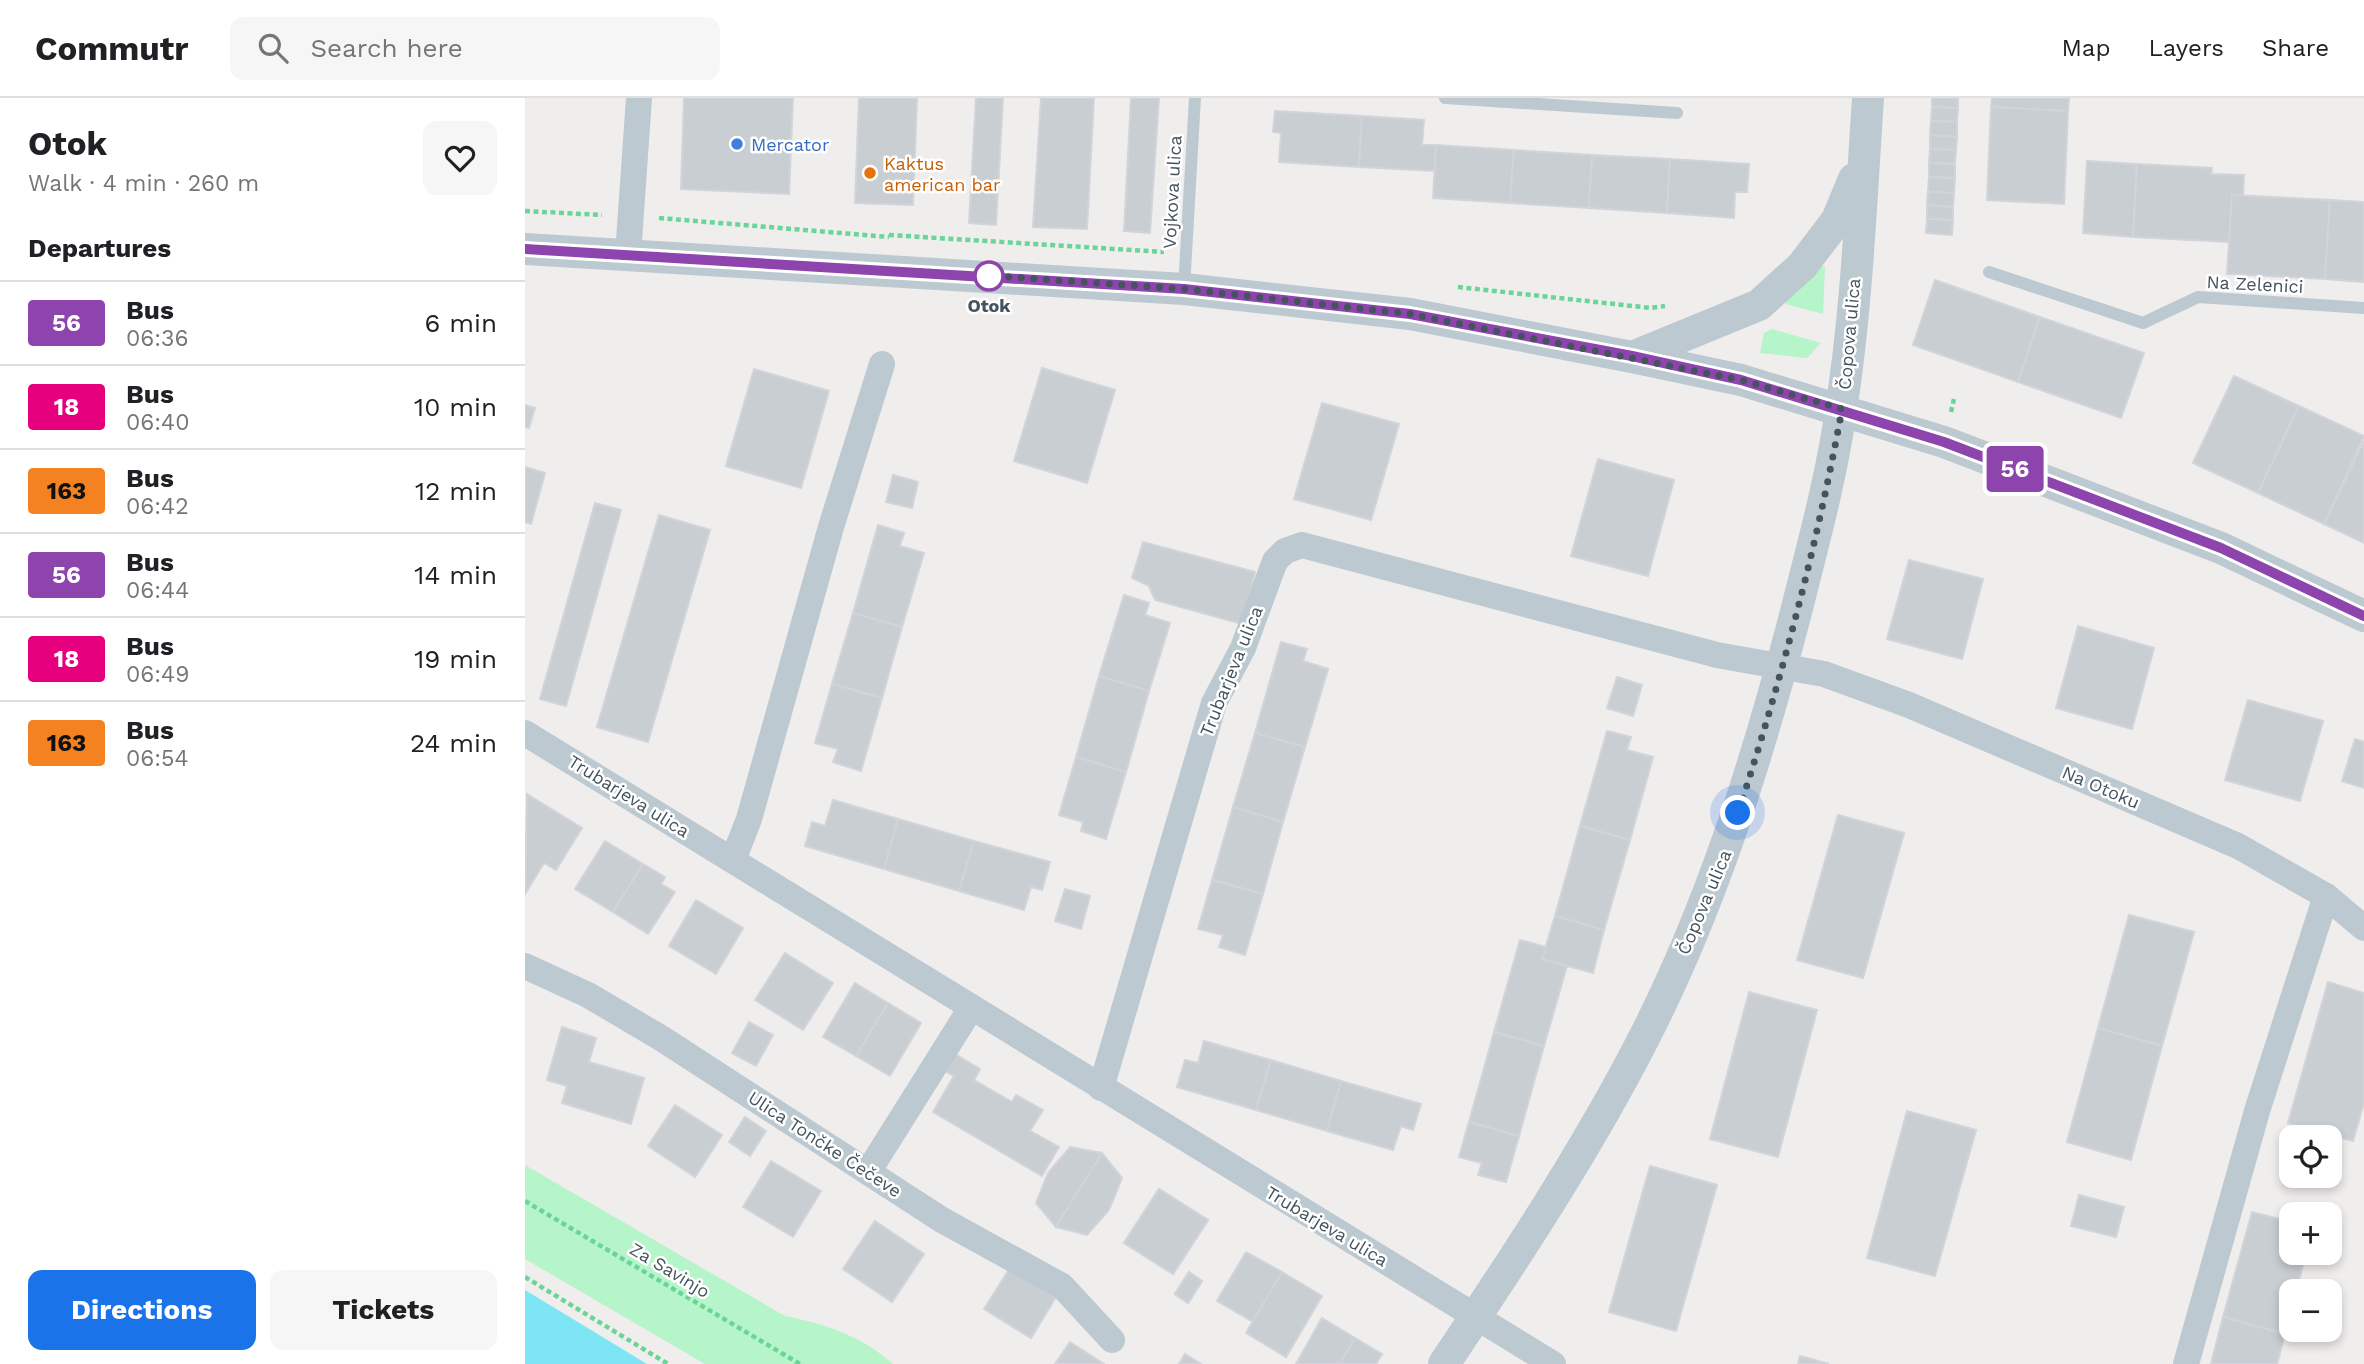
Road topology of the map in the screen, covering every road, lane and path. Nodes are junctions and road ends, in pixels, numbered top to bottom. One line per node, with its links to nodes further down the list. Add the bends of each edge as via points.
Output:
1 (639, 98): 8 (street)
2 (1195, 98): 12 (lane, Vojkova ulica)
3 (1445, 98): 5 (lane)
4 (1868, 98): 6 (street, Čopova ulica)
5 (1677, 113)
6 (1865, 152): 14 (street, via 1837,220 1802,266 1759,305); 16 (street, Čopova ulica)
7 (525, 211): 8 (path)
8 (631, 217): 10 (street)
9 (525, 249): 10 (street)
10 (628, 255): 12 (street)
11 (1989, 272): 13 (lane, Na Zelenici, via 2143,323 2198,297)
12 (1184, 289): 14 (street, via 1410,314)
13 (2364, 308)
14 (1632, 356): 16 (street)
15 (882, 364): 20 (street)
16 (1842, 409): 17 (street, via 1944,442 2221,548); 18 (street, Čopova ulica, via 1827,490)
17 (2364, 616)
18 (1782, 665): 21 (street, Na Otoku, via 1824,674 1909,705 2238,846); 25 (street, Trubarjeva ulica, via 1717,655 1322,548 1302,545 1285,551 1275,561 1243,648 1215,703); 29 (street, Čopova ulica, via 1732,834 1635,1056 1574,1164)
19 (525, 733): 20 (street, Trubarjeva ulica)
20 (733, 860): 24 (street, Trubarjeva ulica)
21 (2326, 896): 22 (street, Na Otoku); 35 (street, via 2257,1111)
22 (2364, 928)
23 (525, 966): 26 (street, Ulica Tončke Čečeve, via 588,995 661,1038)
24 (971, 1009): 25 (street, Trubarjeva ulica); 26 (street)
25 (1101, 1088): 29 (street, Trubarjeva ulica)
26 (868, 1172): 30 (street, Ulica Tončke Čečeve, via 942,1220 1062,1286)
27 (525, 1201): 32 (path, Za Savinjo)
28 (525, 1277): 31 (path)
29 (1475, 1317): 33 (street, Čopova ulica); 34 (street, Trubarjeva ulica)
30 (1112, 1340)
31 (668, 1364)
32 (800, 1364)
33 (1444, 1364)
34 (1553, 1364)
35 (2186, 1364)

